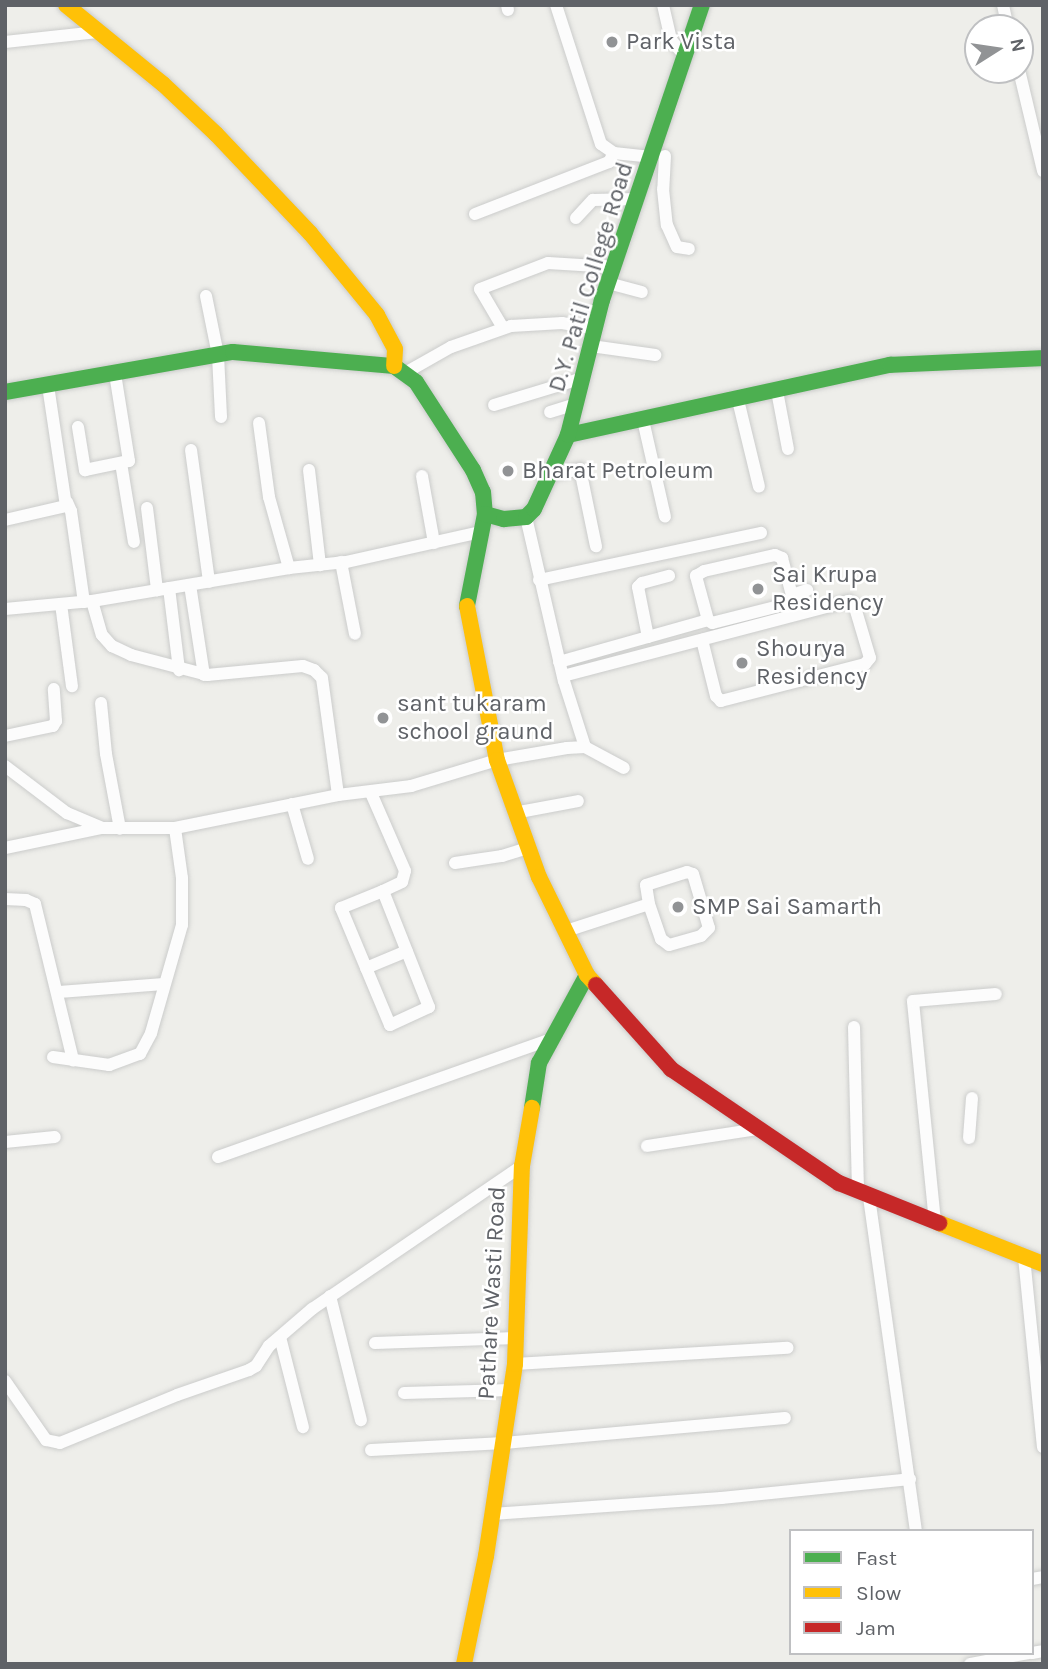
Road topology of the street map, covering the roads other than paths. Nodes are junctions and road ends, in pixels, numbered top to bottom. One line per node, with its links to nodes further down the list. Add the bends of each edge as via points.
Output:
1 (66, 5): 5 (street)
2 (663, 5): 7 (street, via 671,40)
3 (702, 5): 7 (street, D.Y. Patil College Road)
4 (558, 11): 9 (street, via 601,144)
5 (97, 32): 6 (street); 26 (street, via 216,134 310,233 377,316)
6 (5, 42)
7 (685, 56): 10 (street, D.Y. Patil College Road)
8 (1021, 84): 11 (street)
9 (614, 153): 10 (street); 13 (street, via 609,162)
10 (658, 156): 12 (street, D.Y. Patil College Road); 15 (street, via 667,225 677,247)
11 (1043, 171)
12 (636, 199): 14 (street, via 593,200); 16 (street, D.Y. Patil College Road)
13 (475, 214)
14 (576, 218)
15 (689, 249)
16 (613, 267): 17 (street, D.Y. Patil College Road); 20 (street, via 548,263 480,289)
17 (608, 284): 18 (street); 21 (street, D.Y. Patil College Road)
18 (642, 292)
19 (206, 296): 23 (street)
20 (503, 328): 21 (street, via 562,323); 26 (street)
21 (595, 329): 22 (street, D.Y. Patil College Road)
22 (591, 346): 24 (street); 28 (street, D.Y. Patil College Road)
23 (218, 355): 26 (street, via 233,352); 27 (street); 36 (street)
24 (655, 355)
25 (1043, 358): 30 (street, via 901,364)
26 (400, 369): 50 (street, via 416,382 473,470 483,492)
27 (115, 374): 29 (street); 43 (street, via 129,461)
28 (583, 378): 33 (street, D.Y. Patil College Road); 34 (street)
29 (48, 385): 31 (street); 48 (street)
30 (777, 391): 32 (street); 41 (street)
31 (5, 392)
32 (738, 400): 37 (street); 47 (street)
33 (576, 404): 35 (street); 40 (street, D.Y. Patil College Road)
34 (494, 405)
35 (550, 412)
36 (221, 417)
37 (643, 420): 40 (street); 52 (street)
38 (259, 423): 61 (street, via 269,497)
39 (78, 427): 43 (street, via 85,470)
40 (568, 435): 45 (street, D.Y. Patil College Road)
41 (788, 449)
42 (191, 450): 64 (street)
43 (121, 463): 56 (street)
44 (309, 470): 60 (street)
45 (550, 475): 51 (street, D.Y. Patil College Road); 58 (street, via 580,469)
46 (422, 476): 57 (street)
47 (759, 487)
48 (67, 502): 53 (street, via 60,509); 69 (street)
49 (147, 508): 66 (street)
50 (485, 514): 51 (street, via 504,519); 54 (street)
51 (526, 517): 63 (street)
52 (666, 517)
53 (5, 520)
54 (480, 532): 57 (street); 85 (street, via 467,604)
55 (761, 533): 63 (street)
56 (134, 542)
57 (434, 543): 59 (street)
58 (596, 546)
59 (341, 562): 60 (street); 73 (street)
60 (320, 565): 61 (street)
61 (289, 568): 64 (street)
62 (669, 576): 74 (street, via 638,587)
63 (539, 580): 76 (street)
64 (209, 582): 65 (street)
65 (190, 585): 66 (street); 78 (street)
66 (163, 589): 69 (street); 77 (street)
67 (807, 590): 68 (street)
68 (792, 594): 72 (street, via 791,603 718,623); 72 (street, via 779,556 704,571 696,576)
69 (88, 601): 70 (street); 77 (street, via 111,646)
70 (61, 604): 71 (street); 80 (street)
71 (5, 609)
72 (708, 620): 74 (street)
73 (355, 634)
74 (648, 637): 76 (street)
75 (702, 640): 75 (street, via 721,701 864,664 870,658 854,604 849,601); 79 (street)
76 (559, 662): 79 (street)
77 (179, 670): 78 (street)
78 (204, 675): 89 (street, via 303,666 314,670 322,678)
79 (563, 676): 84 (street)
80 (72, 686)
81 (54, 689): 83 (street, via 53,726)
82 (101, 703): 95 (street)
83 (5, 736)
84 (585, 747): 85 (street); 87 (street)
85 (497, 760): 88 (street, via 453,776); 92 (street)
86 (5, 766): 93 (street, via 67,813)
87 (624, 768)
88 (371, 793): 89 (street); 100 (street, via 405,871 402,882)
89 (338, 795): 91 (street)
90 (578, 801): 92 (street)
91 (292, 804): 94 (street); 98 (street)
92 (514, 813): 97 (street)
93 (102, 828): 95 (street); 96 (street)
94 (175, 828): 95 (street); 107 (street, via 182,877 181,925)
95 (120, 829)
96 (5, 848)
97 (528, 848): 99 (street); 103 (street)
98 (308, 859)
99 (455, 863)
100 (383, 891): 104 (street); 105 (street, via 341,908)
101 (5, 899): 108 (street, via 35,904)
102 (649, 904): 102 (street, via 646,885 690,873 709,928 701,936 669,945 661,939); 103 (street)
103 (566, 932): 106 (street)
104 (407, 951): 105 (street); 105 (street, via 429,1007 390,1025)
105 (366, 968)
106 (587, 975): 111 (street, Pathare Wasti Road); 115 (street, via 671,1069)
107 (164, 984): 108 (street); 113 (street, via 151,1033 140,1054 109,1066)
108 (59, 992): 113 (street)
109 (996, 994): 123 (street, via 913,1001)
110 (854, 1027): 122 (street)
111 (552, 1039): 120 (street); 121 (street, Pathare Wasti Road, via 539,1063)
112 (53, 1057): 113 (street)
113 (73, 1060)
114 (972, 1098): 117 (street)
115 (758, 1129): 119 (street); 122 (street, via 839,1183)
116 (55, 1137): 118 (street)
117 (970, 1138)
118 (5, 1143)
119 (647, 1146)
120 (218, 1157)
121 (522, 1167): 126 (street); 128 (street, Pathare Wasti Road)
122 (864, 1194): 123 (street); 141 (street)
123 (935, 1222): 124 (street)
124 (1024, 1257): 125 (street); 139 (street)
125 (1043, 1264)
126 (330, 1296): 127 (street); 136 (street)
127 (280, 1337): 132 (street, via 249,1370 60,1443 46,1440); 137 (street)
128 (516, 1338): 129 (street); 131 (street, Pathare Wasti Road)
129 (375, 1343)
130 (788, 1348): 131 (street)
131 (515, 1364): 133 (street, Pathare Wasti Road)
132 (5, 1381)
133 (511, 1390): 134 (street); 138 (street, Pathare Wasti Road)
134 (404, 1393)
135 (785, 1418): 138 (street)
136 (361, 1420)
137 (303, 1427)
138 (504, 1443): 140 (street); 142 (street, Pathare Wasti Road)
139 (1043, 1447)
140 (371, 1450)
141 (910, 1479): 142 (street); 143 (street)
142 (492, 1514): 145 (street, Pathare Wasti Road)
143 (916, 1529)
144 (1020, 1655): 146 (street)
145 (464, 1664)
146 (970, 1664)

